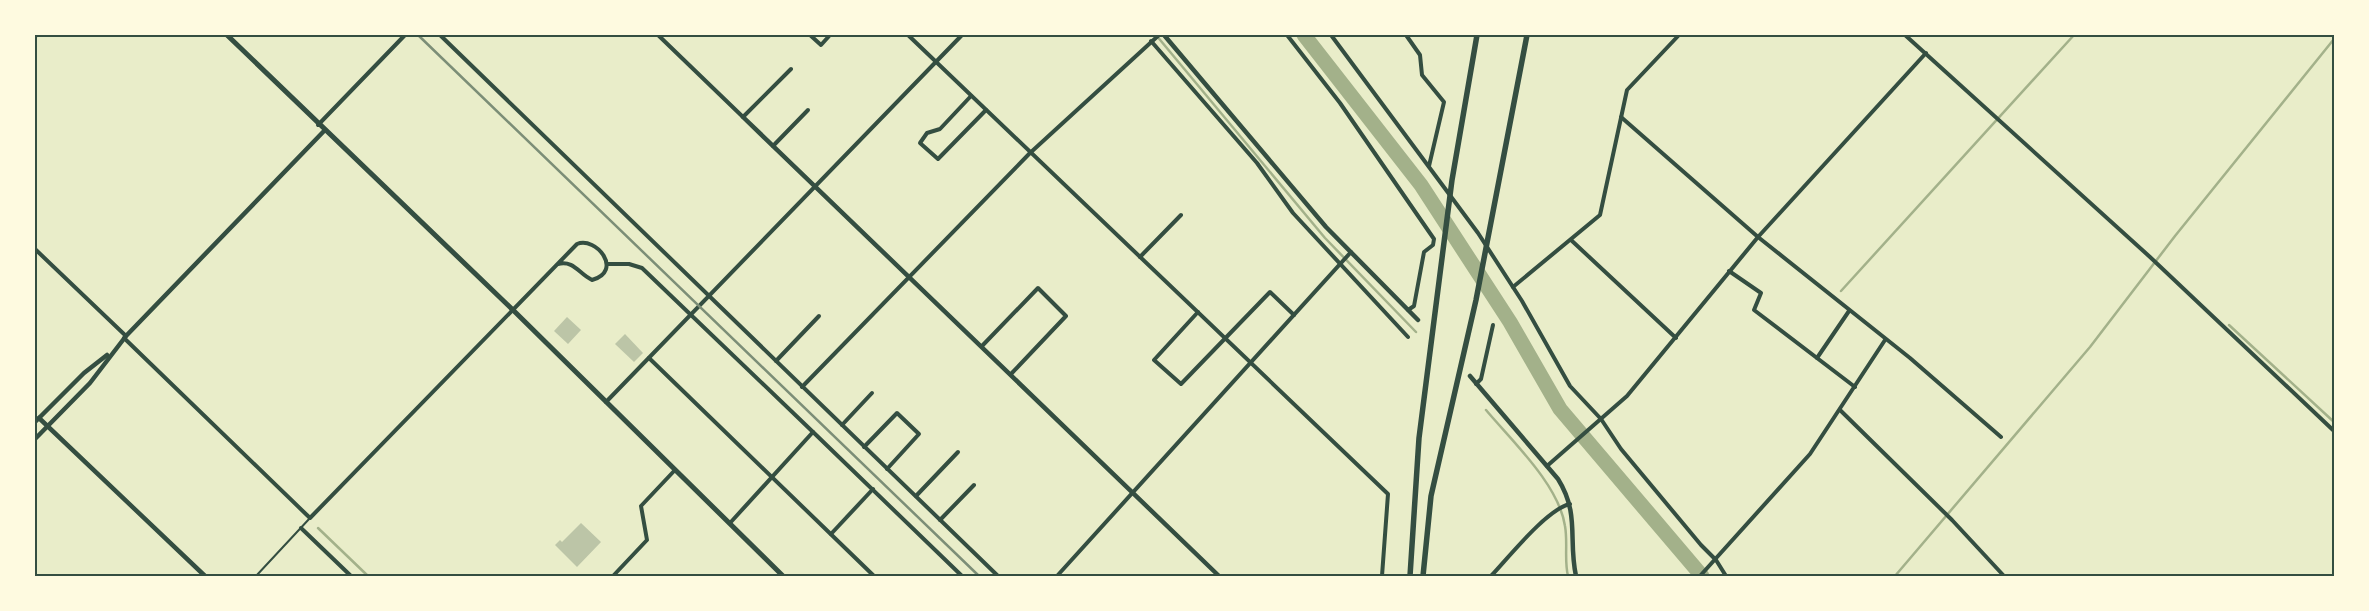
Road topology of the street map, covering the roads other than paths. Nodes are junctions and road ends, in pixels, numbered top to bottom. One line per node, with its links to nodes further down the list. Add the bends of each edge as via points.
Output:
1 (227, 35): 27 (main road)
2 (405, 35): 27 (street)
3 (440, 35): 45 (street)
4 (658, 35): 25 (street)
5 (810, 35): 6 (street, via 821,45)
6 (830, 35)
7 (908, 35): 20 (street)
8 (962, 35): 20 (street)
9 (1159, 35): 18 (street)
10 (1164, 35): 37 (street)
11 (1287, 35): 47 (street, via 1340,103 1434,239 1424,252 1414,306)
12 (1331, 35): 31 (street)
13 (1406, 35): 31 (street, via 1420,56 1422,75 1444,102)
14 (1476, 35): 111 (highway, via 1452,180 1419,438)
15 (1527, 35): 112 (highway, via 1476,300 1431,496)
16 (1680, 35): 26 (street, via 1627,90)
17 (1905, 35): 19 (street)
18 (1152, 41): 30 (street); 39 (street, via 1257,163 1293,213)
19 (1926, 53): 34 (street); 79 (street, via 2150,257)
20 (936, 62): 22 (street); 32 (street)
21 (791, 69): 25 (street)
22 (972, 96): 24 (street); 24 (street, via 940,130 927,133 920,143 938,159)
23 (808, 110): 29 (street)
24 (986, 110): 30 (street)
25 (743, 117): 29 (street)
26 (1621, 117): 34 (street); 35 (street, via 1600,215)
27 (318, 125): 28 (main road)
28 (324, 131): 46 (main road); 56 (street)
29 (773, 146): 32 (street)
30 (1030, 154): 38 (street); 43 (street)
31 (1429, 166): 44 (street)
32 (814, 187): 43 (street); 45 (street)
33 (1181, 215): 38 (street)
34 (1758, 237): 42 (street); 49 (street)
35 (1571, 240): 44 (street); 58 (street)
36 (35, 249): 56 (street)
37 (1349, 254): 39 (street); 47 (street)
38 (1140, 257): 48 (street)
39 (1342, 262): 51 (street); 55 (street)
40 (558, 264): 41 (street, via 572,264 592,280 600,278); 41 (street, via 584,241 590,243); 46 (street)
41 (608, 264): 50 (street, via 642,268)
42 (1729, 271): 58 (street); 63 (street, via 1761,293 1754,310)
43 (911, 277): 60 (street); 69 (street)
44 (1513, 287): 75 (street, via 1559,370)
45 (710, 297): 50 (street); 64 (street)
46 (513, 310): 72 (main road); 94 (street)
47 (1408, 310): 53 (street)
48 (1198, 312): 57 (street); 57 (street, via 1154,360 1180,384)
49 (1849, 312): 59 (street); 63 (street)
50 (692, 315): 62 (street); 80 (street)
51 (1294, 315): 57 (street, via 1270,292); 65 (street)
52 (819, 316): 64 (street)
53 (1418, 320)
54 (1493, 325): 68 (street, via 1481,379)
55 (1408, 336)
56 (125, 337): 61 (street); 94 (street)
57 (1225, 338): 65 (street)
58 (1676, 338): 75 (street, via 1627,396)
59 (1885, 340): 70 (street); 81 (street)
60 (982, 346): 66 (street); 66 (street, via 1038,288 1066,316)
61 (112, 351): 74 (street, via 84,373); 78 (street, via 90,383)
62 (649, 358): 72 (street); 88 (street)
63 (1817, 358): 70 (street)
64 (776, 361): 69 (street)
65 (1251, 363): 91 (street); 110 (street, via 1388,494)
66 (1011, 374): 91 (street)
67 (1470, 376): 68 (street)
68 (1476, 384): 85 (street)
69 (802, 387): 77 (street)
70 (1855, 387): 73 (street)
71 (872, 394): 77 (street)
72 (606, 402): 87 (main road)
73 (1840, 410): 99 (street, via 1810,454); 117 (street)
74 (39, 418): 76 (street); 78 (street)
75 (1601, 419): 85 (street); 99 (street, via 1621,449)
76 (35, 422)
77 (842, 425): 83 (street)
78 (48, 426): 82 (street); 100 (street)
79 (2334, 431)
80 (813, 432): 88 (street); 90 (street)
81 (2001, 437)
82 (35, 439)
83 (864, 447): 86 (street); 86 (street, via 897,412 919,434)
84 (958, 452): 92 (street)
85 (1547, 466): 93 (street, via 1566,491)
86 (887, 469): 92 (street)
87 (675, 470): 96 (main road); 103 (street, via 641,506 647,540)
88 (771, 478): 96 (street); 98 (street)
89 (974, 485): 95 (street)
90 (873, 489): 98 (street); 106 (street)
91 (1132, 493): 108 (street); 109 (street)
92 (916, 496): 95 (street)
93 (1565, 505): 113 (street, via 1530,534); 114 (street)
94 (310, 518): 97 (lane)
95 (940, 520): 107 (street)
96 (730, 523): 104 (main road)
97 (301, 528): 101 (lane); 102 (street)
98 (831, 534): 105 (street)
99 (1716, 560): 115 (street); 116 (street)
100 (205, 576)
101 (256, 576)
102 (351, 576)
103 (613, 576)
104 (783, 576)
105 (874, 576)
106 (962, 576)
107 (998, 576)
108 (1057, 576)
109 (1219, 576)
110 (1382, 576)
111 (1410, 576)
112 (1423, 576)
113 (1492, 576)
114 (1576, 576)
115 (1700, 576)
116 (1726, 576)
117 (2004, 576)

